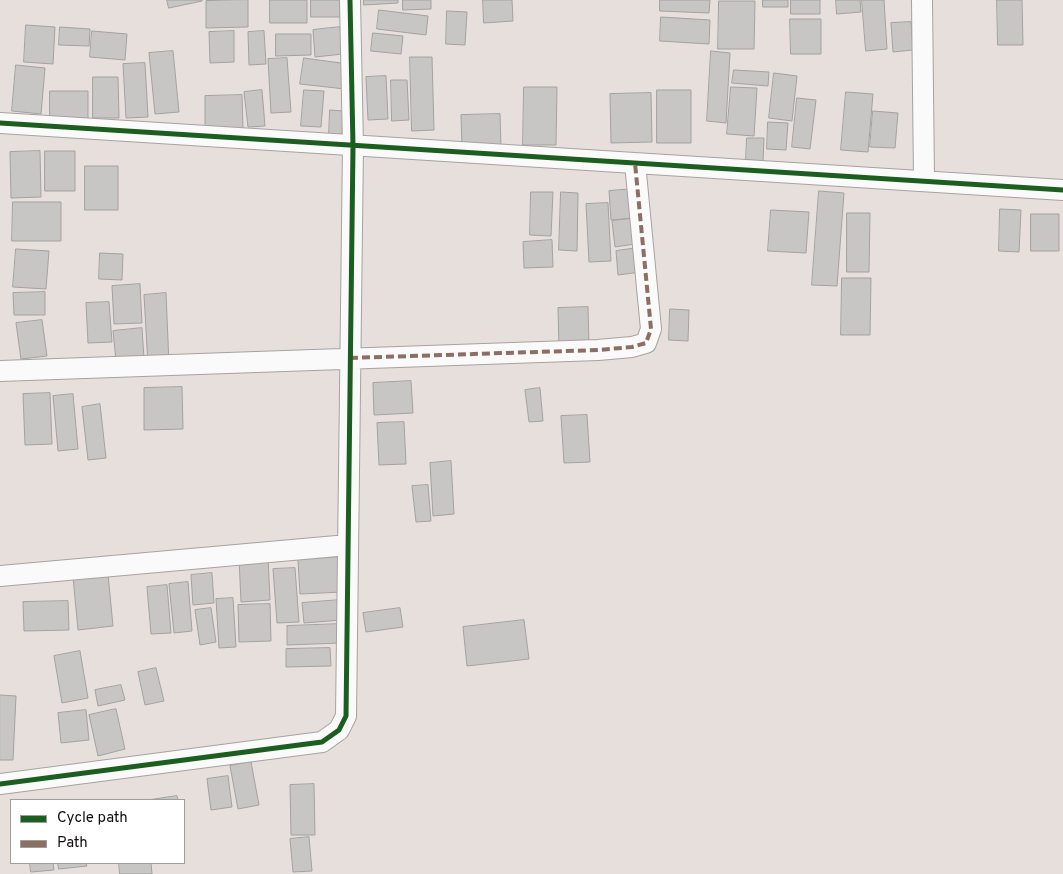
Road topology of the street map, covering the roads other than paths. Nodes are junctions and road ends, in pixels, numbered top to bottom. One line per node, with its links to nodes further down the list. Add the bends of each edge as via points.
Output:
1 (350, 0): 4 (street)
2 (922, 0): 6 (street)
3 (0, 123): 4 (street)
4 (352, 146): 5 (street); 8 (street)
5 (635, 163): 6 (street); 8 (street, via 651,329 646,343 598,350)
6 (924, 181): 7 (street)
7 (1063, 190)
8 (350, 358): 9 (street); 10 (street)
9 (0, 371)
10 (348, 544): 11 (street); 12 (street, via 346,716 332,736 322,742)
11 (0, 576)
12 (0, 784)

